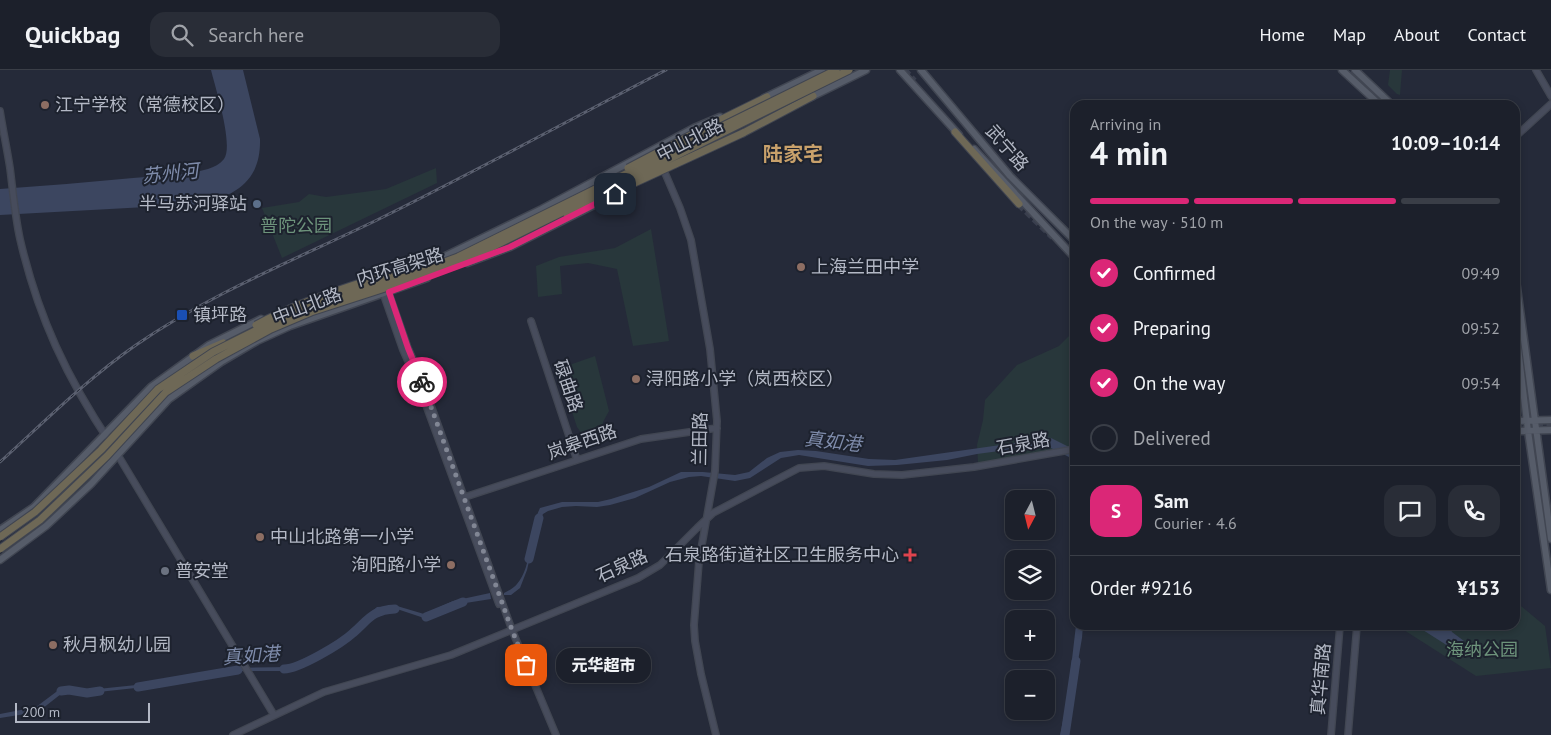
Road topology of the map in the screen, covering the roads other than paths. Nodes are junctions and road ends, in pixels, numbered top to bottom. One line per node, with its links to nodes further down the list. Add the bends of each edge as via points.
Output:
1 (822, 70): 12 (main road, 中山北路)
2 (836, 70): 21 (highway, 内环高架路, bridge)
3 (850, 70): 23 (highway, 内环高架路, bridge)
4 (866, 70): 10 (main road, 中山北路)
5 (900, 70): 17 (main road)
6 (922, 70): 24 (main road, 武宁路, via 1010,176)
7 (1342, 70): 13 (main road)
8 (1355, 70): 14 (main road)
9 (1536, 70): 11 (street)
10 (813, 96): 20 (main road, 中山北路); 23 (highway, bridge, via 743,133 578,210)
11 (1551, 96)
12 (767, 97): 19 (main road, 中山北路); 21 (highway, bridge, via 625,169)
13 (1375, 100)
14 (1387, 100)
15 (1551, 104): 18 (street)
16 (0, 111): 41 (street, via 20,237 34,293 63,364)
17 (956, 132): 22 (highway); 25 (main road)
18 (1520, 132)
19 (653, 149): 20 (street, 兰田路); 27 (main road, 中山北路, via 455,252)
20 (663, 170): 28 (main road, 中山北路, via 510,247); 37 (street, 兰田路, via 680,208 693,252 710,349)
21 (590, 192): 26 (highway, 内环高架路, bridge)
22 (1019, 204)
23 (536, 225): 50 (highway, 内环高架路, bridge, via 456,265 311,312 216,358 166,392 107,456 40,520)
24 (1070, 236)
25 (1070, 253)
26 (458, 257): 31 (highway, bridge, via 419,264 311,299); 48 (highway, 内环高架路, bridge, via 307,307 213,352 158,389 101,450 35,512)
27 (381, 278): 28 (street); 31 (main road, 中山北路, via 273,314)
28 (386, 293): 43 (main road, 中山北路, via 290,326 221,362 169,399); 45 (street, via 420,375)
29 (1520, 310): 36 (main road)
30 (531, 322): 44 (street, 碌曲路)
31 (193, 356): 41 (main road, 中山北路, via 150,387)
32 (1520, 363): 34 (main road)
33 (1520, 420): 34 (main road)
34 (1527, 420): 36 (main road); 40 (main road)
35 (1551, 420): 36 (main road)
36 (1535, 421): 40 (main road)
37 (717, 428): 44 (street, 岚皋西路, via 641,439); 46 (street, 兰田路, via 715,471)
38 (1551, 430): 40 (main road)
39 (1520, 431): 40 (main road)
40 (1532, 431): 49 (main road); 52 (main road)
41 (104, 434): 43 (street); 47 (main road, 中山北路, via 34,506)
42 (1070, 450): 46 (street, 石泉路, via 974,468 902,475 824,466 799,468)
43 (117, 455): 51 (main road, 中山北路, via 46,526); 56 (street)
44 (578, 460): 45 (street, 岚皋西路)
45 (462, 498): 53 (street)
46 (706, 520): 53 (street, 石泉路, via 650,572); 59 (street, 兰田路, via 696,586 695,641)
47 (0, 530)
48 (0, 537)
49 (1551, 539)
50 (0, 549)
51 (0, 560)
52 (1551, 590)
53 (510, 630): 56 (street, 石泉路, via 451,655 324,692); 58 (street)
54 (1340, 630): 60 (street, 真华南路)
55 (1357, 630): 61 (street, 真华南路)
56 (274, 715): 57 (street, 石泉路)
57 (234, 735)
58 (554, 735)
59 (716, 735)
60 (1331, 735)
61 (1348, 735)

